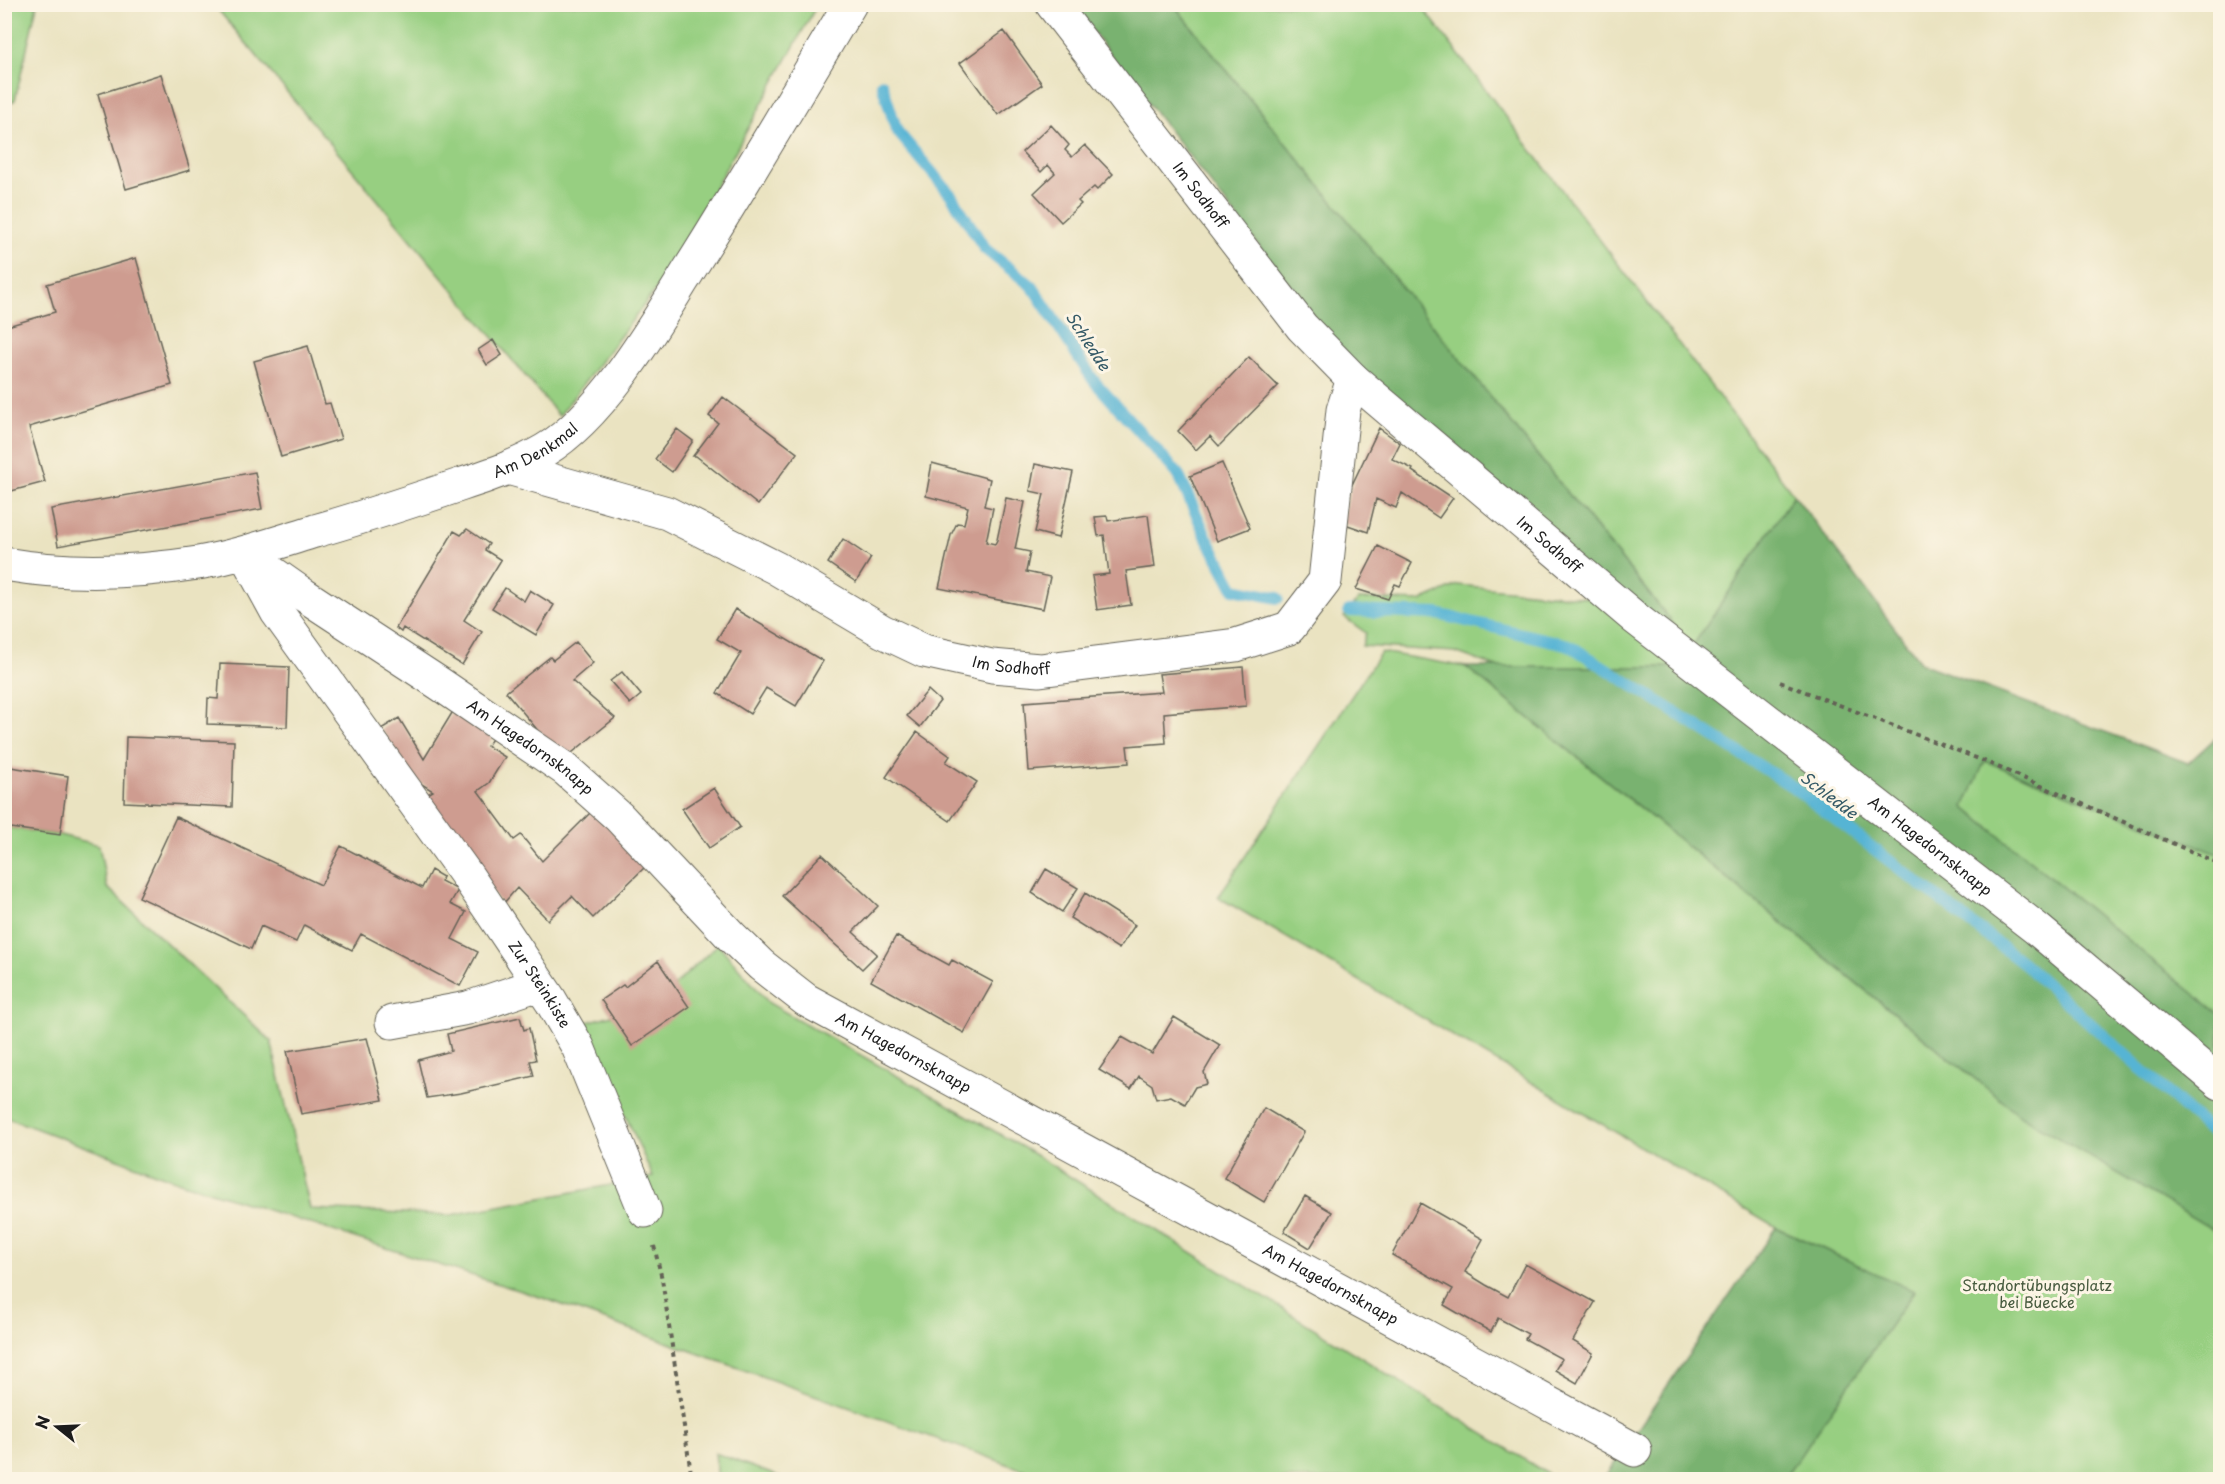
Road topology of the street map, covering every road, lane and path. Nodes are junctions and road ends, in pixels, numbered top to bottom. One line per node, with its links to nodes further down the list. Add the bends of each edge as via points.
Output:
1 (850, 4): 4 (street, Am Denkmal, via 645,341 570,432 545,450)
2 (1052, 4): 3 (street, Im Sodhoff, via 1302,327)
3 (1353, 379): 4 (street, Im Sodhoff, via 1343,410 1325,581 1289,628 1236,645 1040,670 992,666 924,651 882,631 776,568 667,513); 7 (street, Im Sodhoff)
4 (508, 468): 5 (street, Am Denkmal)
5 (244, 552): 6 (street, Am Denkmal, via 138,570 33,569); 10 (street, Zur Steinkiste, via 277,612); 14 (street, Am Hagedornsknapp, via 565,769 619,817 761,965 806,1000)
6 (4, 564)
7 (1635, 618): 12 (street, Am Hagedornsknapp, via 2037,929)
8 (1778, 681): 9 (path, via 1984,761)
9 (2220, 864)
10 (539, 984): 11 (street, via 468,1008); 13 (street, Zur Steinkiste, via 578,1047)
11 (392, 1022)
12 (2220, 1083)
13 (645, 1211): 15 (path, via 662,1279)
14 (1635, 1450)
15 (692, 1479)

